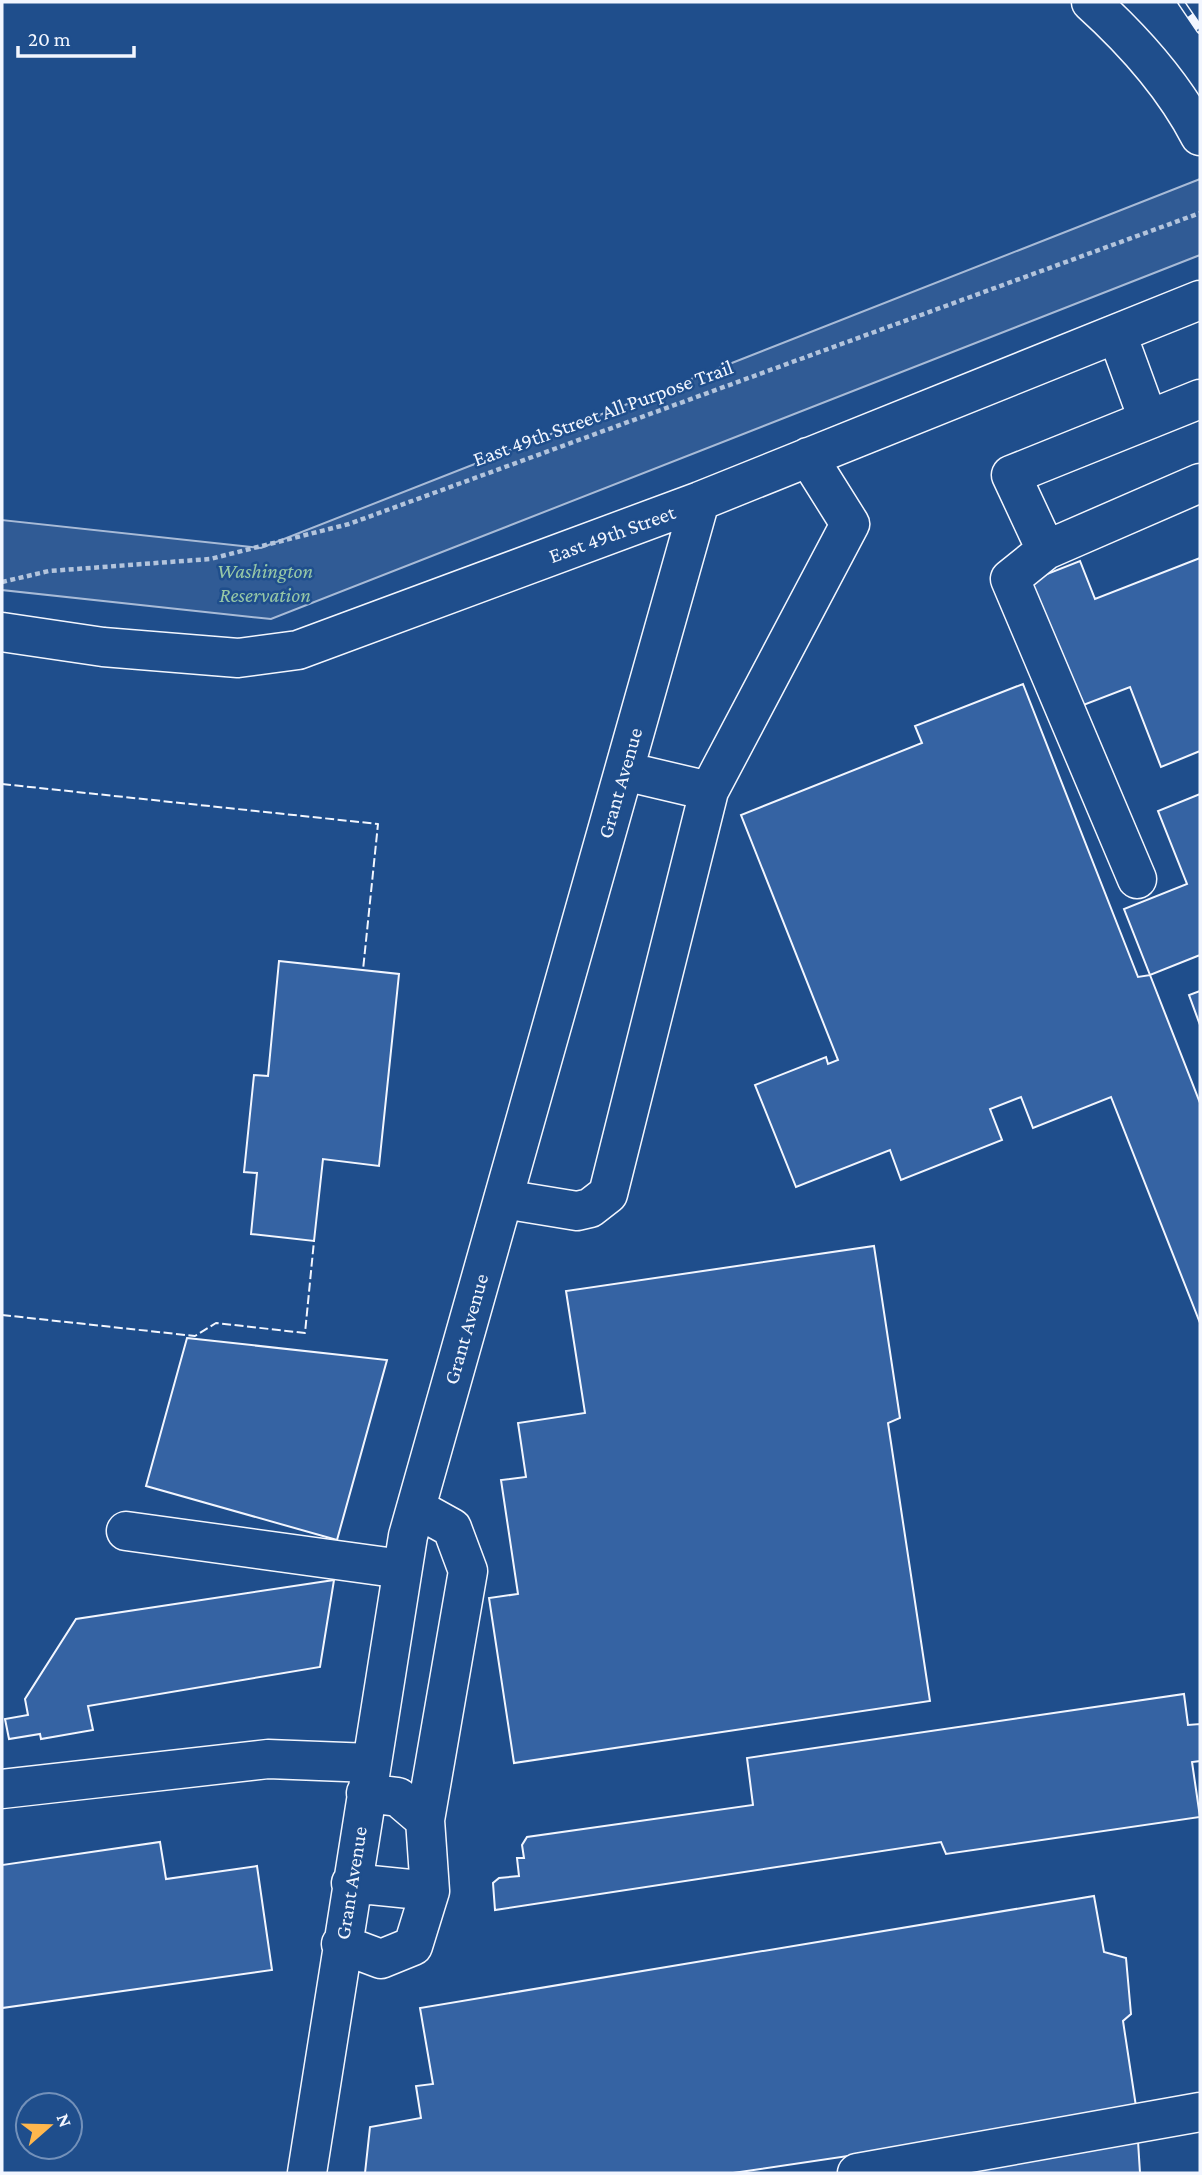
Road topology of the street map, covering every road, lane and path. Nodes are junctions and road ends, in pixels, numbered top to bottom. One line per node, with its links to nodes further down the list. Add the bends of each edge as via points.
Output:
1 (1091, 2): 2 (street, via 1113,21 1184,106)
2 (1200, 136)
3 (1200, 213): 12 (path, East 49th Street All Purpose Trail, via 349,524 210,559 49,572)
4 (1200, 300): 5 (street, East 49th Street)
5 (1117, 334): 7 (street); 8 (street, East 49th Street)
6 (1200, 399): 7 (street)
7 (1148, 419): 11 (street, via 1011,475)
8 (808, 457): 10 (street, East 49th Street); 15 (street, via 849,524)
9 (1200, 483): 11 (street)
10 (700, 501): 13 (street, East 49th Street, via 298,650 238,658 103,647); 14 (street, Grant Avenue)
11 (1046, 550): 16 (street, via 1010,579)
12 (2, 582)
13 (2, 632)
14 (624, 771): 15 (street); 17 (street, Grant Avenue)
15 (709, 791): 17 (street, via 608,1194 590,1208 577,1211)
16 (1137, 879)
17 (503, 1199): 18 (street, Grant Avenue)
18 (416, 1508): 20 (street, Grant Avenue); 23 (street, via 452,1528 468,1571)
19 (126, 1531): 20 (street)
20 (402, 1569): 21 (street, Grant Avenue)
21 (368, 1778): 22 (street, via 268,1759); 23 (street); 24 (street, Grant Avenue)
22 (2, 1789)
23 (425, 1819): 25 (street)
24 (351, 1884): 25 (street); 26 (street, Grant Avenue)
25 (430, 1891): 26 (street, via 413,1946 381,1959)
26 (341, 1944): 28 (street, Grant Avenue)
27 (1200, 2112): 29 (street)
28 (307, 2173)
29 (857, 2173)

